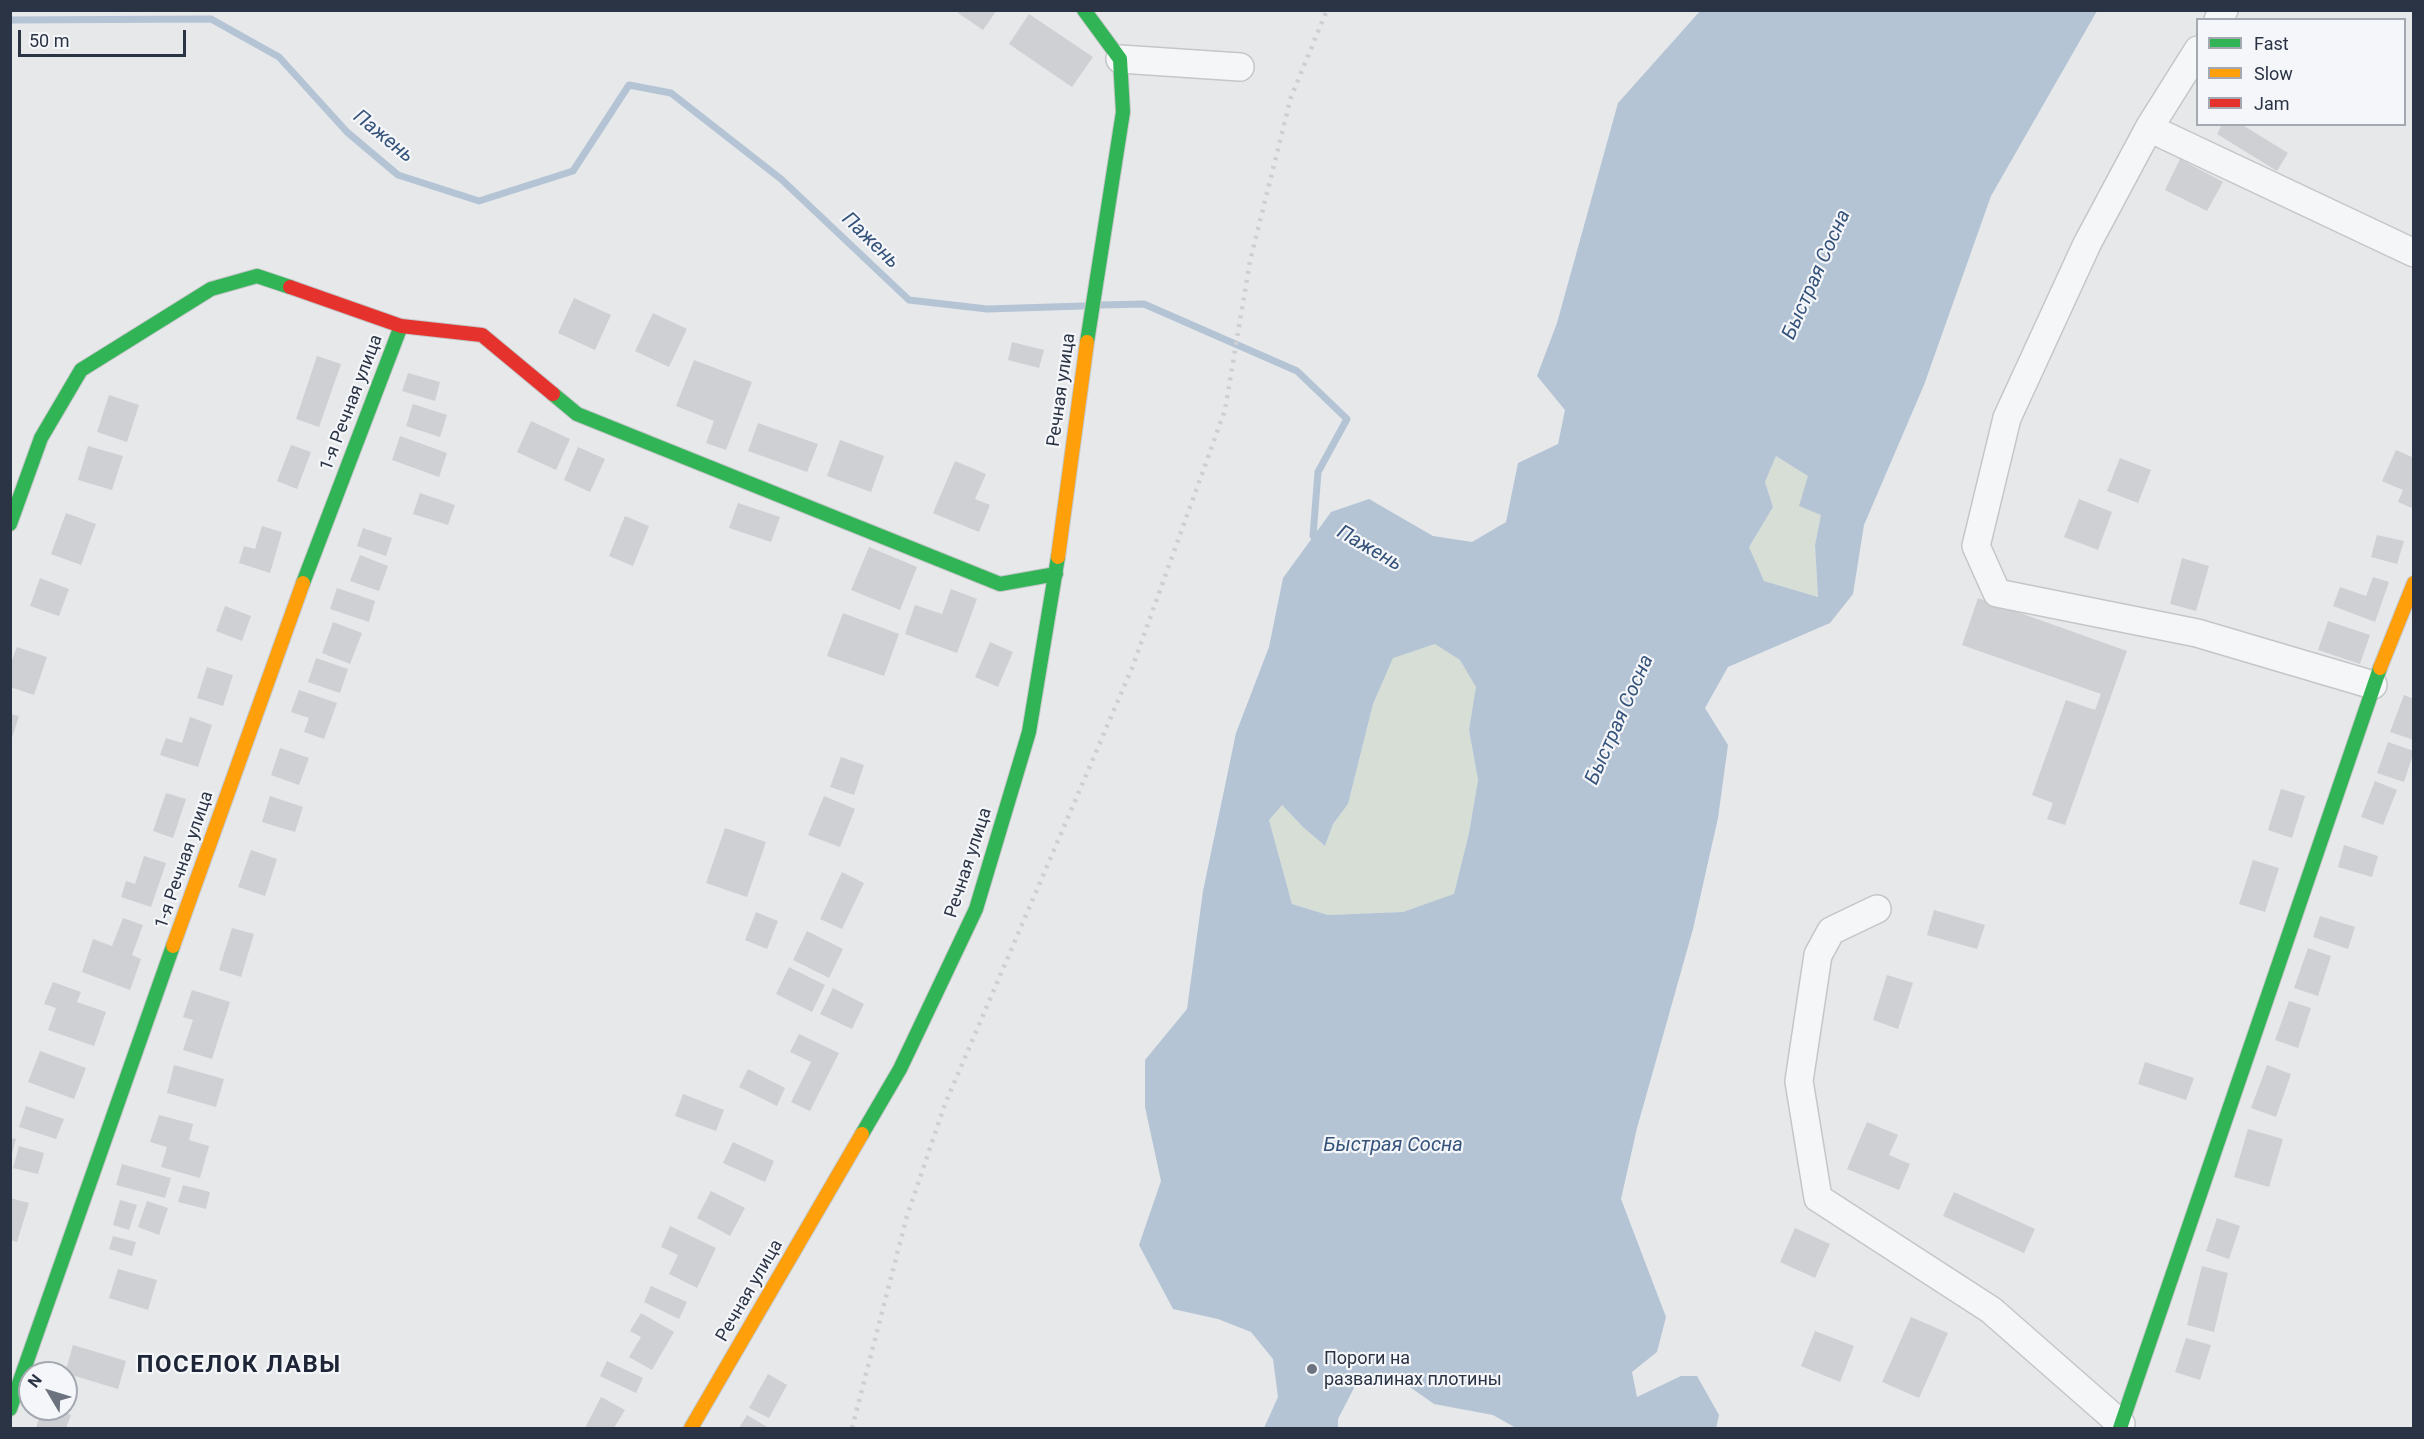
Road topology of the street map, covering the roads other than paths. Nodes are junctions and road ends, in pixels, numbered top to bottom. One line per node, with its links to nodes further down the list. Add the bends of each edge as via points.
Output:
1 (1084, 10): 3 (street)
2 (2196, 53): 5 (street)
3 (1120, 59): 4 (street); 9 (street, Речная улица, via 1123,112 1095,281)
4 (1240, 67)
5 (2149, 128): 6 (street); 11 (street, via 2087,244 2007,418 1976,546 1997,593 2197,633)
6 (2414, 254)
7 (401, 327): 8 (street, via 257,276 211,289 81,370 41,438); 9 (street, via 482,335 577,414 1000,584); 13 (street, 1-я Речная улица, via 276,655)
8 (10, 524)
9 (1056, 574): 15 (street, Речная улица, via 1029,732 976,909 900,1070)
10 (2414, 583): 11 (street)
11 (2373, 686): 14 (street)
12 (1877, 909): 14 (street, via 1831,931 1818,955 1799,1081 1818,1198 1990,1310)
13 (10, 1408)
14 (2121, 1426)
15 (691, 1428)

